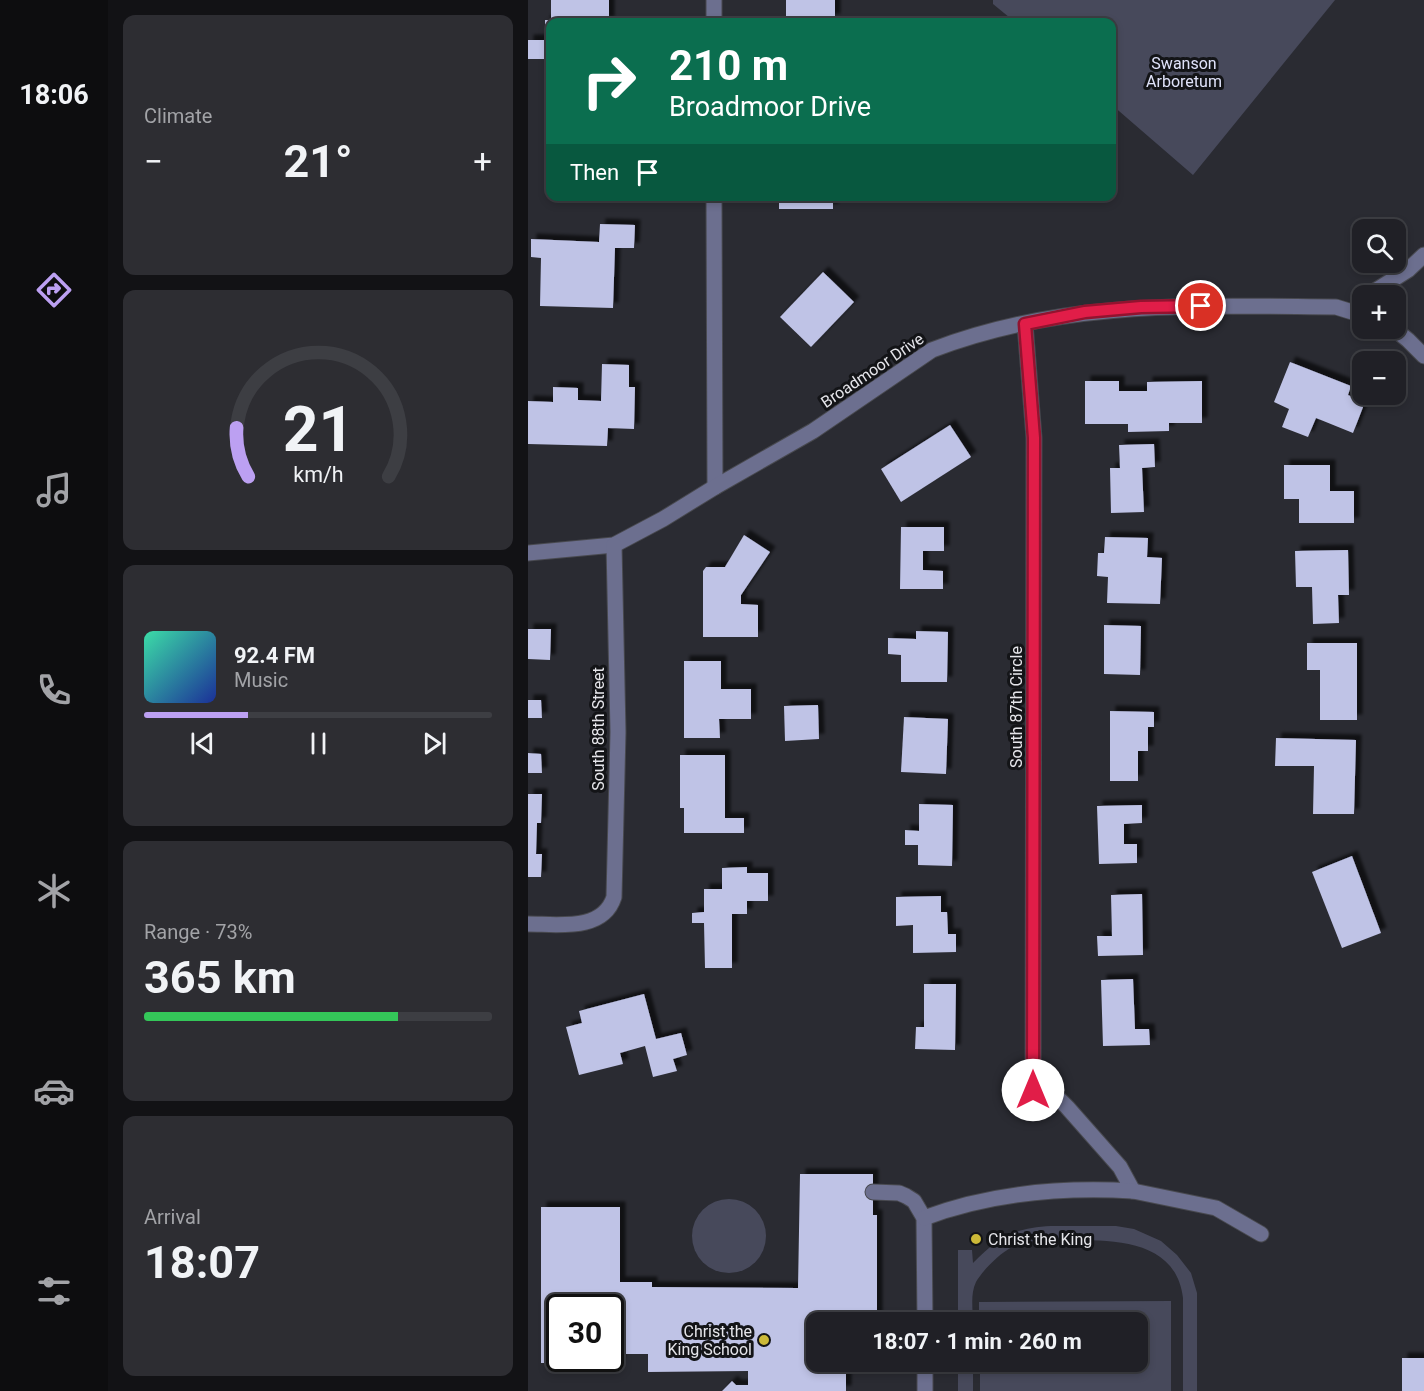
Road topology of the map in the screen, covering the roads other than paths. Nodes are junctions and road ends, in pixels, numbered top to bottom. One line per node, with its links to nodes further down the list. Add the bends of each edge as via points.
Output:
1 (714, 0): 2 (street)
2 (714, 18)
3 (714, 201): 12 (street)
4 (1424, 255): 5 (street)
5 (1384, 285)
6 (1352, 301): 7 (street, Broadmoor Drive)
7 (1336, 307): 8 (street, Broadmoor Drive); 9 (street, Broadmoor Drive, via 1141,307 1085,312)
8 (1352, 312)
9 (1025, 324): 12 (street, Broadmoor Drive, via 932,350 813,431); 16 (street, South 87th Circle, via 1034,438 1033,1090 1056,1096 1067,1107 1120,1167)
10 (1406, 338): 11 (street)
11 (1424, 357)
12 (715, 487): 13 (street, Broadmoor Drive)
13 (614, 545): 14 (street, Broadmoor Drive); 15 (street, South 88th Street, via 618,732 614,897 606,911 588,922)
14 (528, 553)
15 (528, 924)
16 (1133, 1191): 18 (street, via 1057,1191 981,1201); 19 (street, via 1216,1208)
17 (873, 1192): 18 (street, via 906,1196 914,1201)
18 (924, 1218): 20 (street)
19 (1261, 1234)
20 (925, 1312)
21 (925, 1372): 22 (street)
22 (925, 1391)

